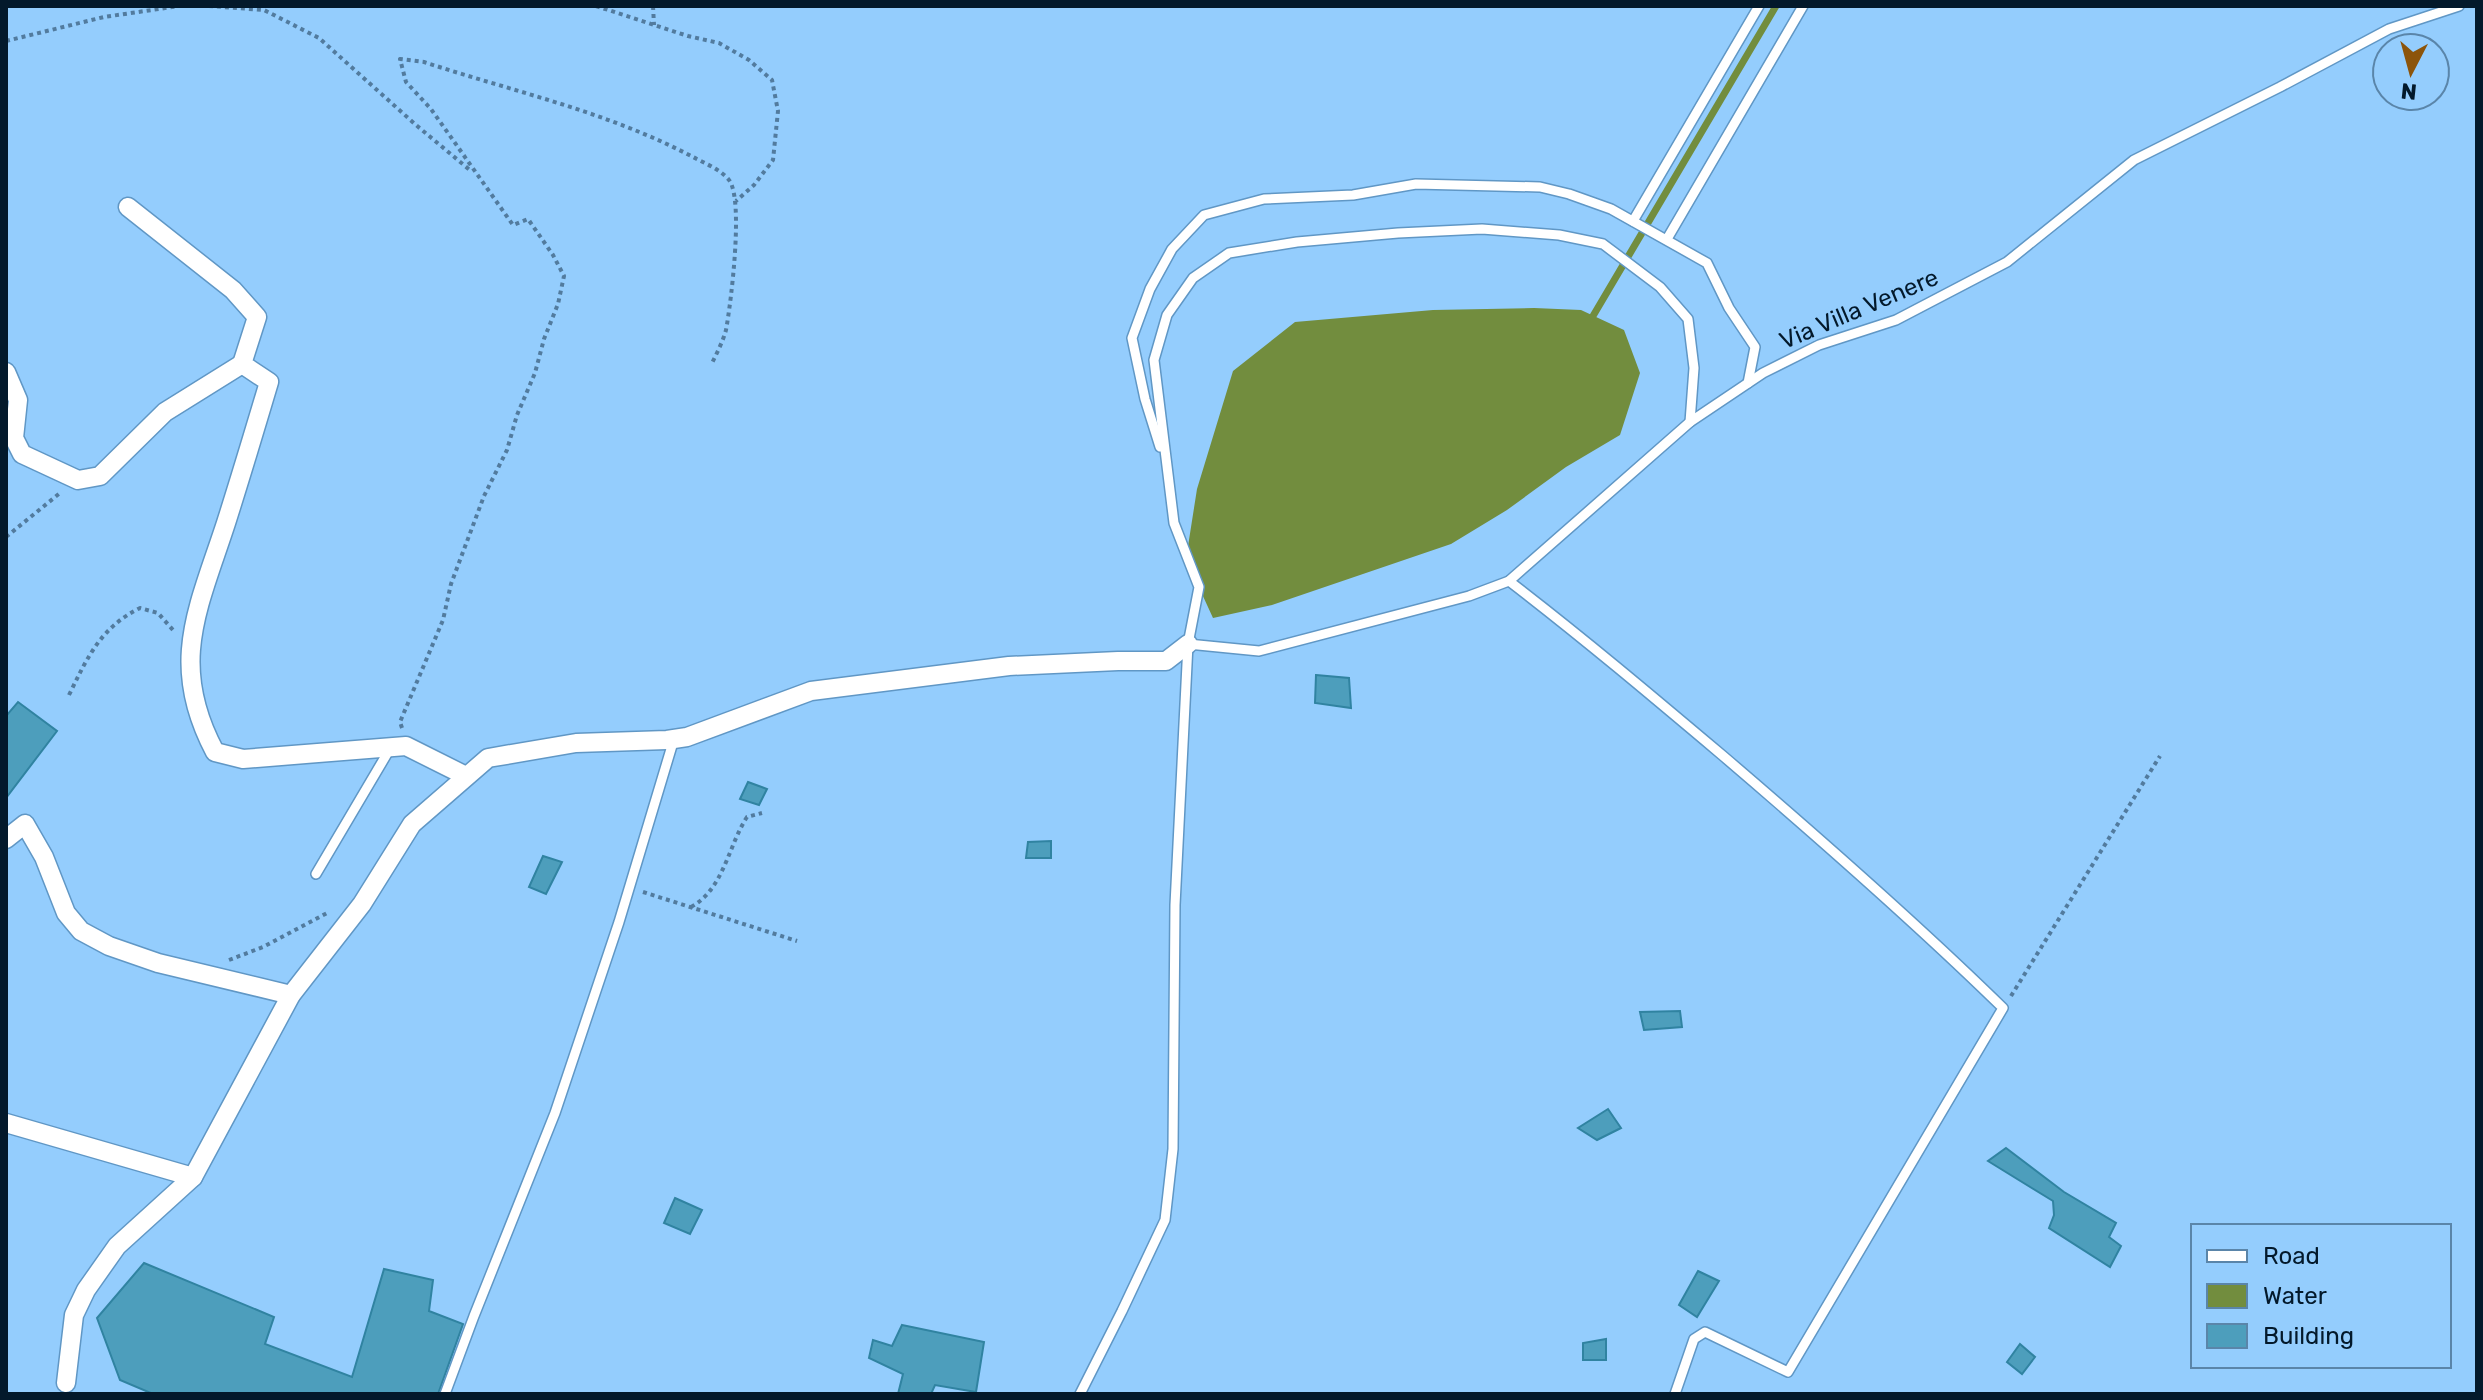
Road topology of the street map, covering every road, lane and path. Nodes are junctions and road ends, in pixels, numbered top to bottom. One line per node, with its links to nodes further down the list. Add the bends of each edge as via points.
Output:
1 (179, 6): 9 (path, via 104,17)
2 (209, 6): 10 (path, via 264,10 319,38)
3 (596, 6): 8 (path)
4 (653, 6): 8 (path)
5 (1759, 6): 13 (lane)
6 (1803, 6): 14 (lane)
7 (2459, 6): 18 (lane, Via Villa Venere, via 2389,29 2134,160 2007,262 1896,320 1819,345)
8 (654, 25): 11 (path, via 719,43 772,80 778,111 773,160)
9 (6, 41)
10 (476, 175): 11 (path, via 406,82 400,59 624,125 715,169 730,181); 29 (path, via 513,225 528,219 564,276 507,450 484,496 443,620 400,722)
11 (736, 201): 15 (path, via 730,301 725,333)
12 (128, 207): 16 (street, via 233,290 257,317)
13 (1635, 222): 14 (lane); 21 (lane, via 1569,194 1503,185 1416,184 1353,195 1264,199 1204,215 1172,249 1132,338)
14 (1667, 239): 18 (lane, via 1707,263 1755,347)
15 (712, 363)
16 (242, 364): 22 (street, via 165,412 100,476); 26 (street, via 269,382)
17 (6, 372): 20 (street, via 18,400)
18 (1748, 383): 19 (lane, Via Villa Venere)
19 (1690, 422): 21 (lane, via 1694,368 1688,319 1660,287 1603,244 1482,229 1383,234 1229,253 1193,278 1167,315 1154,360); 24 (lane, Via Villa Venere)
20 (14, 451): 22 (street)
21 (1167, 470): 25 (lane, via 1174,523 1199,587)
22 (78, 480): 23 (path)
23 (6, 537)
24 (1509, 581): 25 (lane, Via Villa Venere, via 1259,651); 41 (lane, via 1754,782)
25 (1188, 644): 28 (street, via 1166,661 1009,666 811,691); 46 (lane, via 1175,905 1173,1149 1165,1220)
26 (189, 645): 27 (path, via 158,613 140,608 120,617 105,633); 29 (street, via 194,699 215,752 243,759)
27 (69, 695)
28 (674, 739): 31 (street, via 576,743 488,758); 35 (lane)
29 (398, 746): 31 (street); 34 (lane)
30 (2160, 756): 41 (path)
31 (466, 776): 40 (street, via 412,824 362,904)
32 (762, 813): 36 (path, via 747,817 705,900)
33 (6, 839): 40 (street, via 25,824 66,913 81,931 158,963)
34 (316, 874)
35 (629, 888): 36 (path); 45 (lane, via 555,1113)
36 (691, 907): 38 (path)
37 (333, 910): 39 (path)
38 (797, 941)
39 (225, 962)
40 (291, 995): 43 (street)
41 (2003, 1008): 47 (lane, via 1788,1372 1705,1332 1694,1339)
42 (6, 1123): 43 (street)
43 (193, 1177): 44 (street, via 117,1246 86,1290 74,1315)
44 (66, 1383)
45 (445, 1394)
46 (1080, 1394)
47 (1675, 1394)

